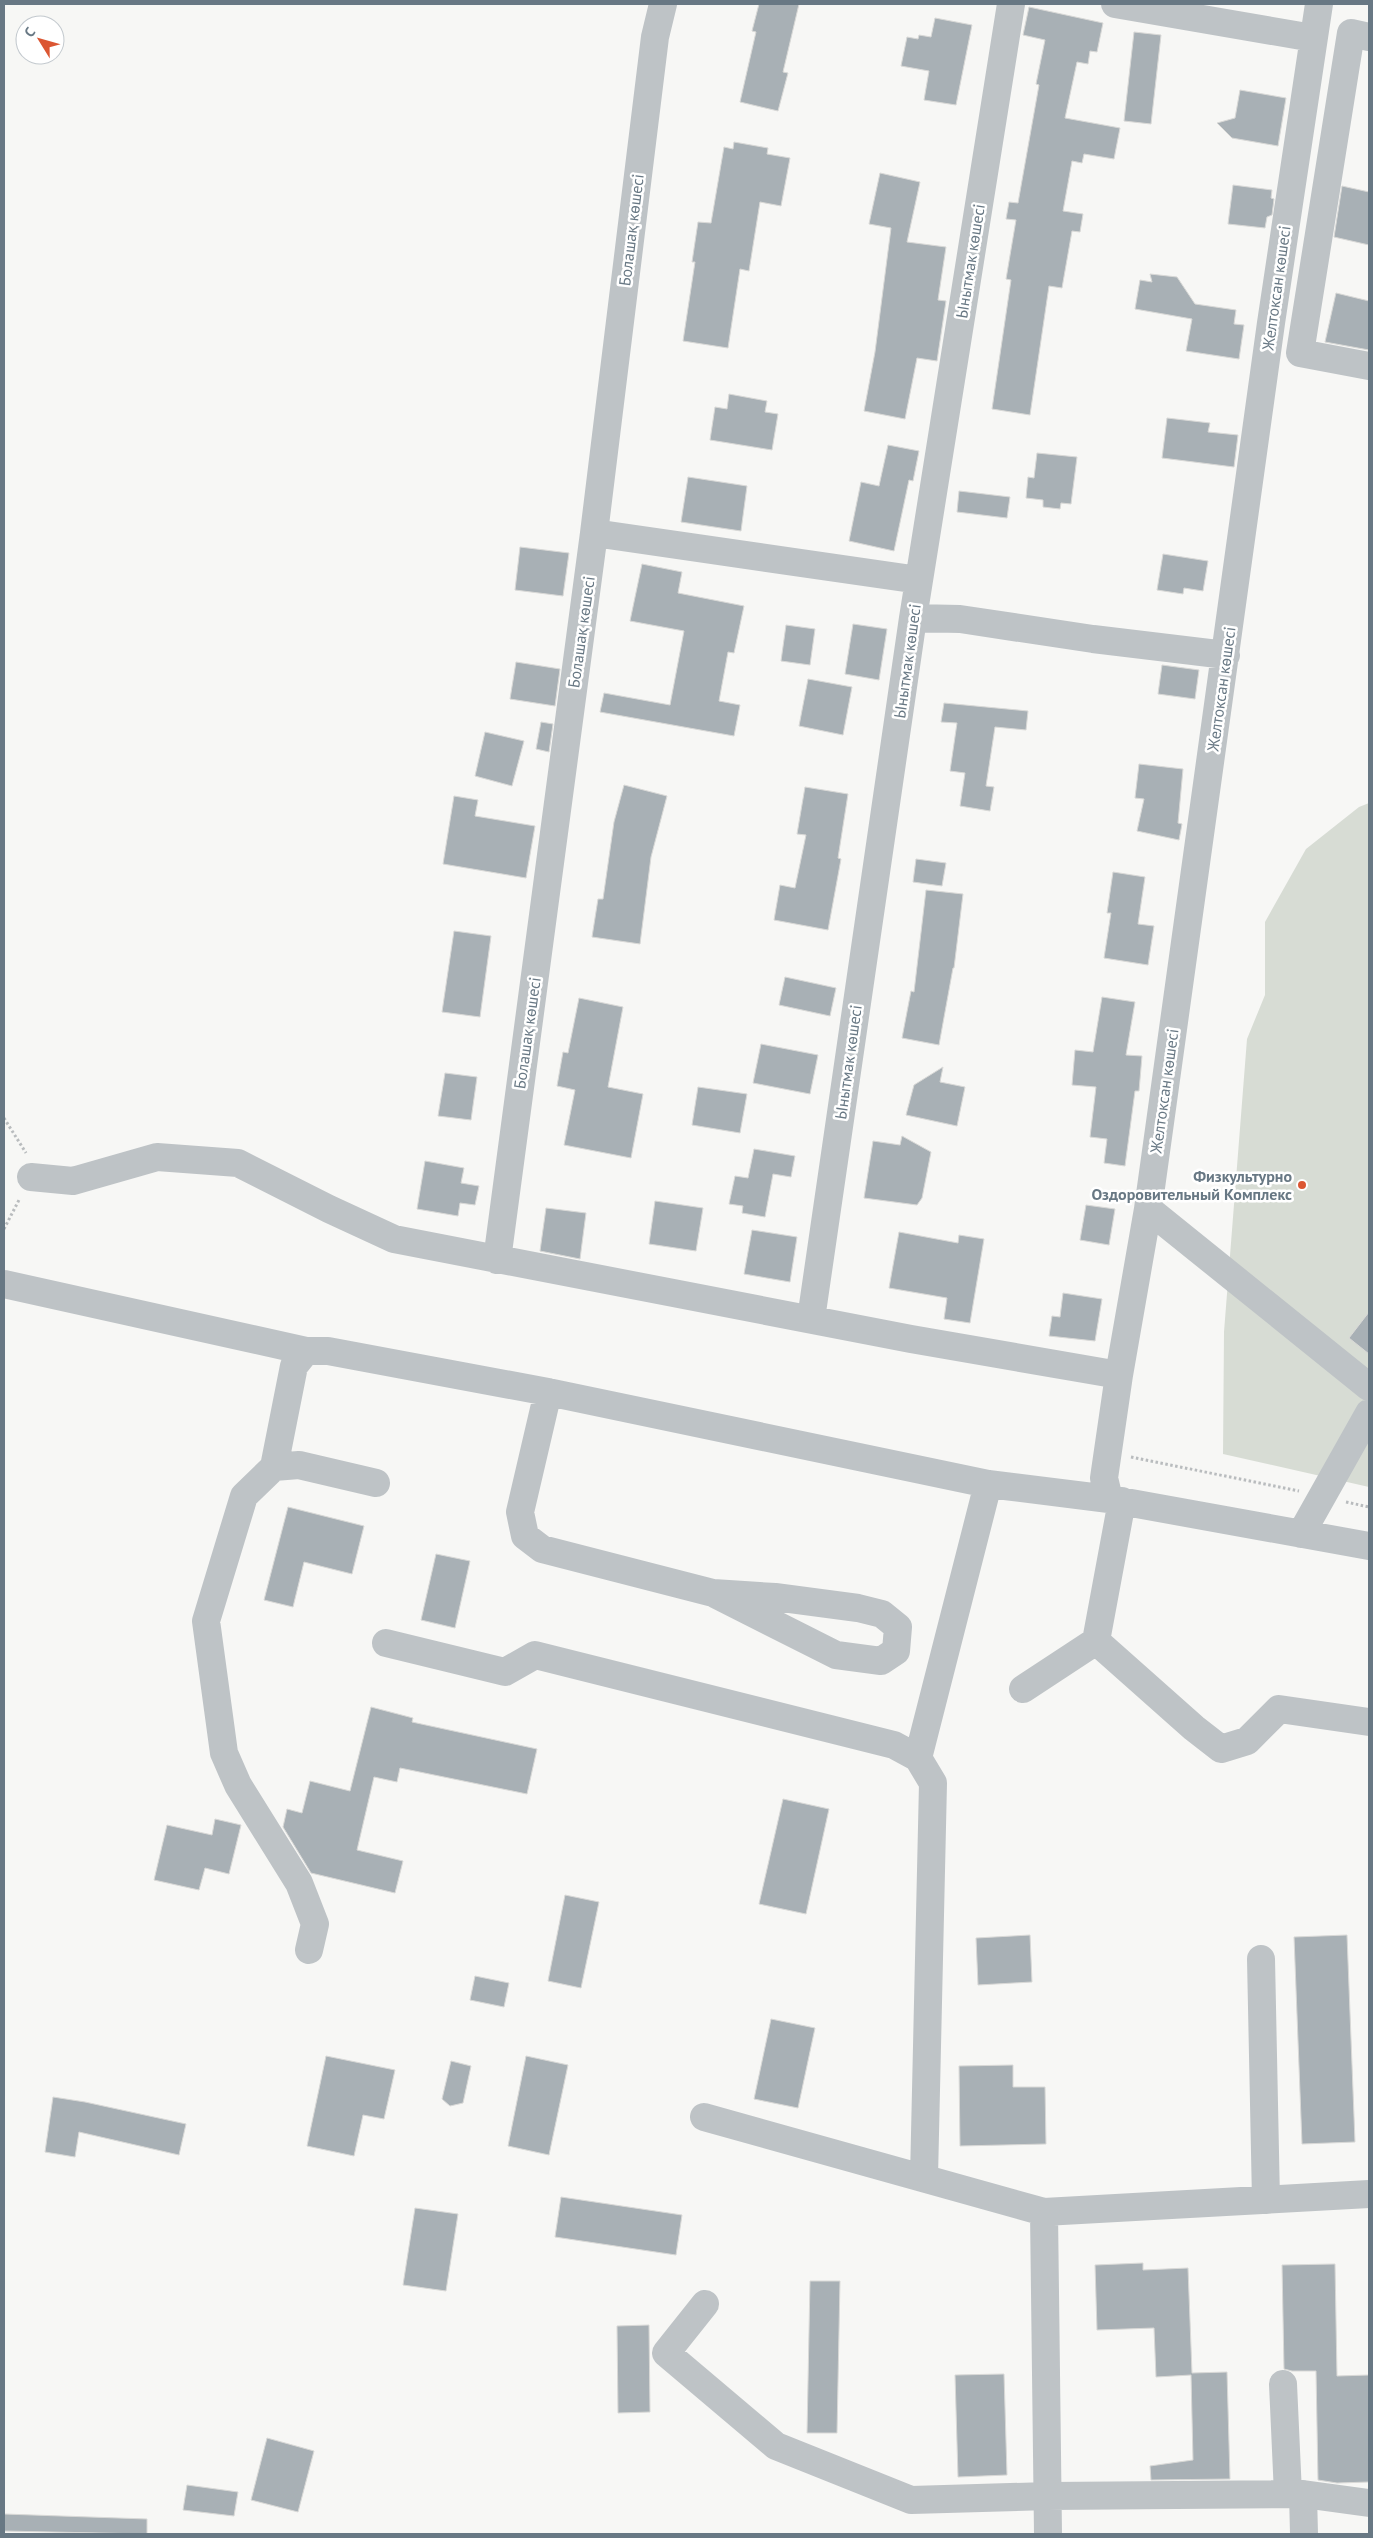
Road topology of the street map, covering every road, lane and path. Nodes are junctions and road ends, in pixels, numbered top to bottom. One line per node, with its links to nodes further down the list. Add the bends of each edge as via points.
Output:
1 (663, 4): 8 (street, Болашақ көшесі, via 655,37)
2 (1011, 4): 9 (street, Ынытмак көшесі)
3 (1115, 4): 6 (street)
4 (1319, 4): 6 (street, Желтоксан көшесі)
5 (1369, 37): 7 (street, via 1351,33 1300,352)
6 (1313, 38): 11 (street, Желтоксан көшесі)
7 (1369, 366)
8 (594, 533): 9 (street); 14 (street, Болашақ көшесі)
9 (919, 580): 10 (street, Ынытмак көшесі)
10 (913, 618): 11 (street, via 960,619); 16 (street, Ынытмак көшесі)
11 (1226, 655): 13 (street, Желтоксан көшесі)
12 (31, 1177): 14 (street, via 73,1181 157,1157 238,1163 394,1239)
13 (1148, 1209): 18 (street, Желтоксан көшесі); 19 (street)
14 (497, 1260): 16 (street)
15 (4, 1284): 17 (street)
16 (811, 1319): 18 (street)
17 (306, 1351): 20 (street, via 328,1351); 23 (street, via 294,1366)
18 (1119, 1374): 22 (street, Желтоксан көшесі)
19 (1369, 1387)
20 (548, 1392): 25 (street); 31 (street, via 520,1512 525,1536 542,1549)
21 (1369, 1413): 26 (street)
22 (1108, 1454): 26 (path); 27 (street, Желтоксан көшесі, via 1104,1478)
23 (274, 1467): 24 (street, via 299,1465); 37 (street, via 244,1496 206,1622 224,1752 238,1786 299,1882 316,1924)
24 (376, 1483)
25 (988, 1484): 27 (street); 36 (street)
26 (1323, 1496): 28 (path); 29 (street)
27 (1116, 1500): 29 (street); 32 (street)
28 (1369, 1507)
29 (1301, 1534): 30 (street)
30 (1369, 1546)
31 (713, 1593): 31 (street, via 827,1603 882,1614 898,1627 896,1651 881,1661 836,1655)
32 (1096, 1641): 34 (street); 35 (street, via 1222,1749 1247,1741 1279,1709)
33 (386, 1643): 36 (street, via 505,1672 535,1655 894,1745)
34 (1023, 1689)
35 (1369, 1722)
36 (918, 1758): 40 (street, via 933,1783)
37 (309, 1950)
38 (1261, 1959): 42 (street)
39 (704, 2116): 40 (street)
40 (924, 2178): 43 (street)
41 (1369, 2194): 42 (street)
42 (1266, 2200): 43 (street)
43 (1044, 2212): 47 (street)
44 (705, 2304): 47 (street, via 666,2353 776,2446 911,2500)
45 (1283, 2384): 46 (street)
46 (1295, 2494): 47 (street); 48 (street); 50 (street)
47 (1048, 2496): 49 (street)
48 (1369, 2503)
49 (1048, 2534)
50 (1304, 2534)

